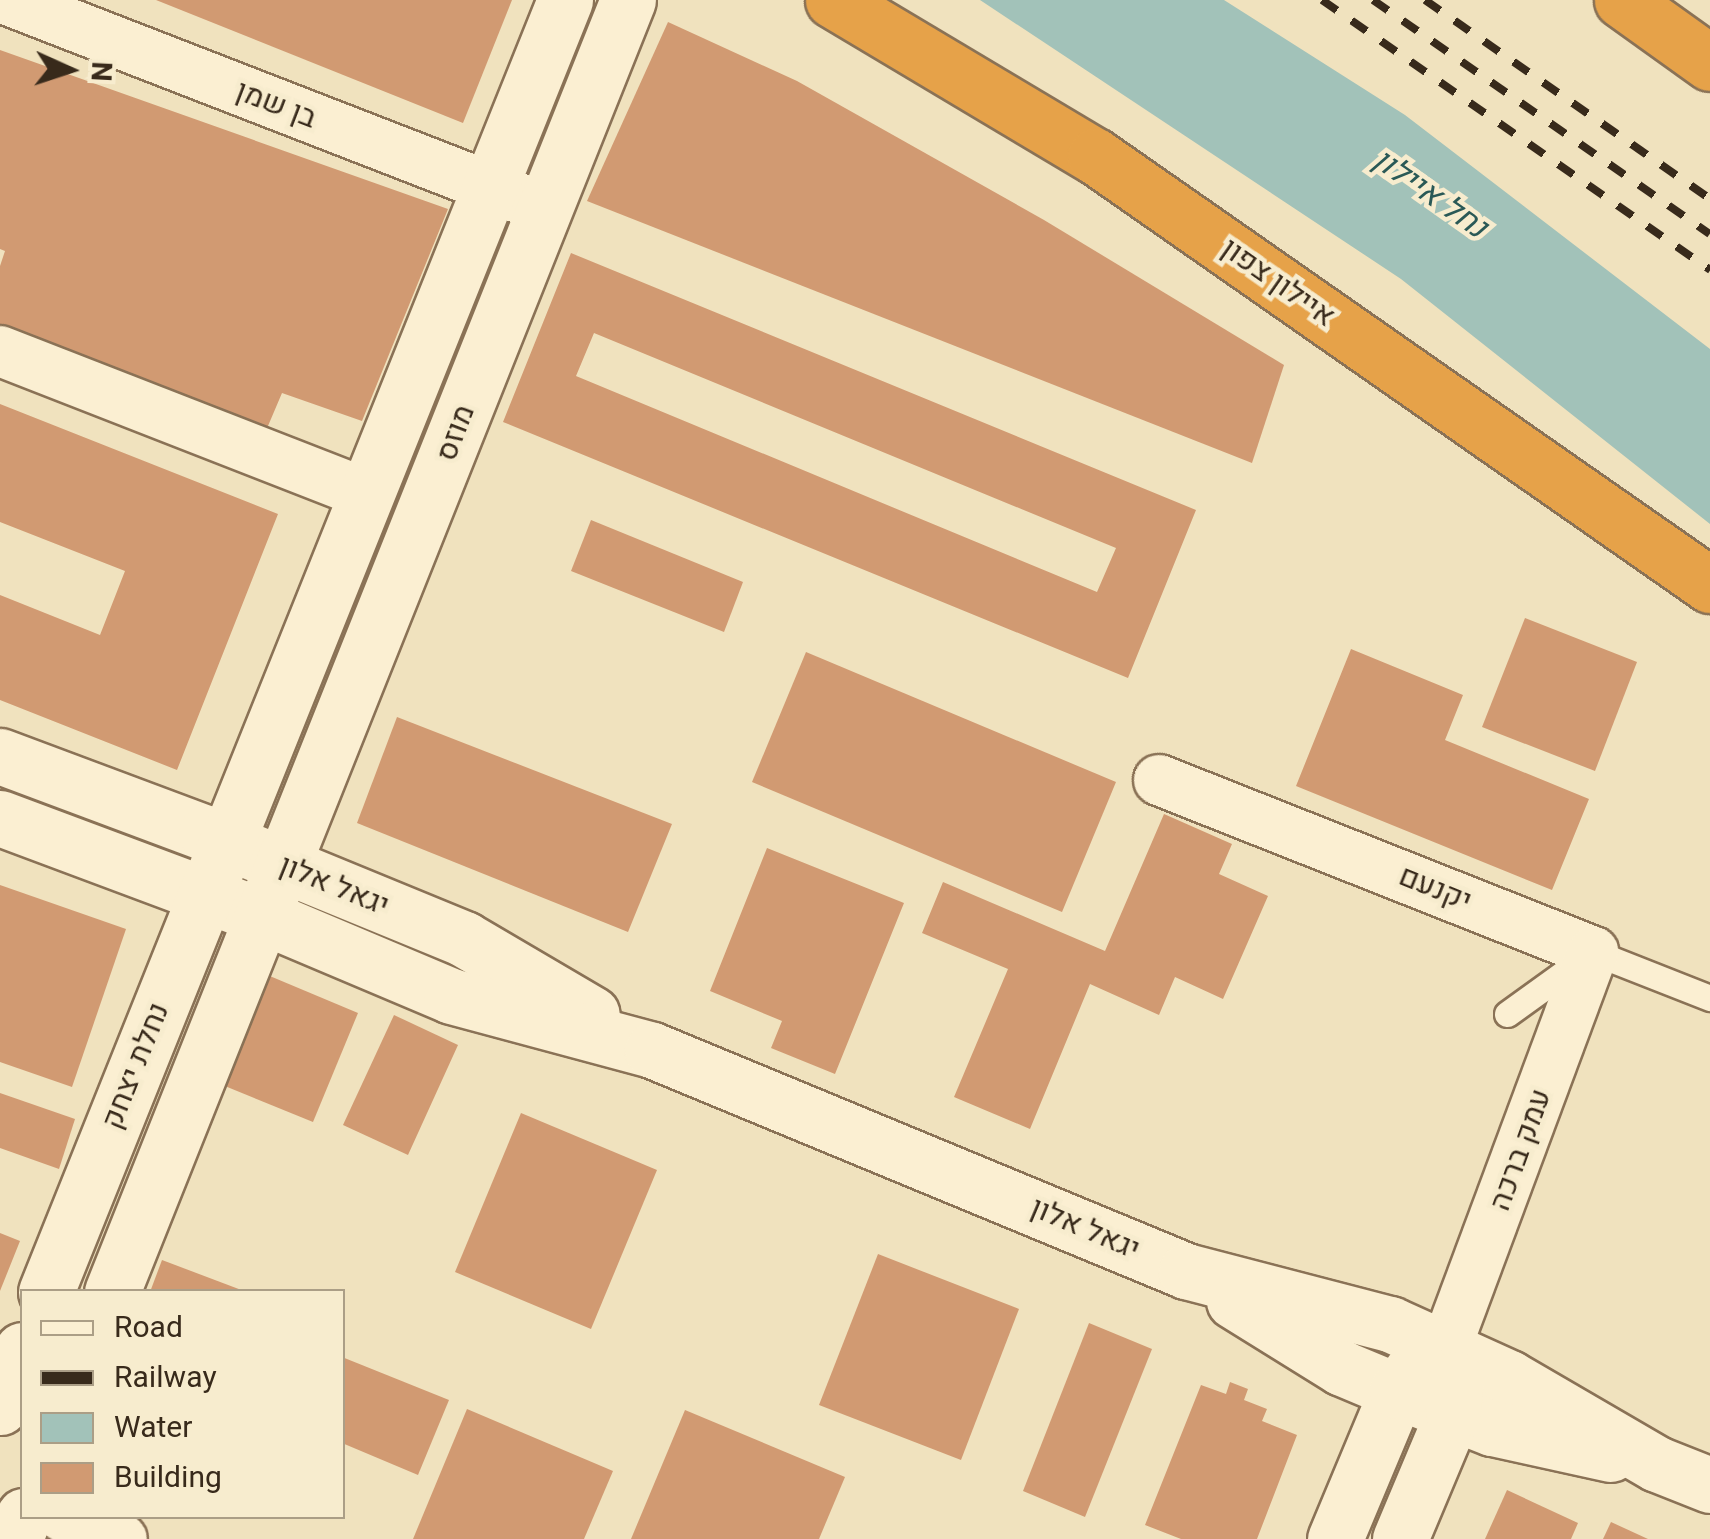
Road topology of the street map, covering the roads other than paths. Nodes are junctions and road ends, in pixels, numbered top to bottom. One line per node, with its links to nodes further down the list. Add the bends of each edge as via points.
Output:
1 (8, 0): 7 (street, בן שמן)
2 (565, 0): 7 (street, מוזס)
3 (833, 0): 11 (highway, איילון צפון, via 1096,156)
4 (1622, 0): 6 (highway)
5 (626, 4): 8 (street, מוזס)
6 (1710, 63)
7 (491, 189): 8 (street, בן שמן); 10 (street, מוזס)
8 (544, 208): 16 (street, מוזס)
9 (0, 351): 10 (street)
10 (366, 494): 15 (street, מוזס)
11 (1710, 584)
12 (0, 756): 15 (street, יגאל אלון)
13 (1159, 780): 19 (street, יקנעם)
14 (0, 818): 17 (street, יגאל אלון)
15 (226, 842): 16 (street, יגאל אלון); 17 (street, נחלת יצחק)
16 (282, 866): 18 (street, נחלת יצחק); 22 (street, יגאל אלון, via 464,940)
17 (204, 896): 18 (street, יגאל אלון); 24 (street, נחלת יצחק)
18 (262, 916): 22 (street, יגאל אלון, via 451,996); 25 (street, נחלת יצחק)
19 (1594, 952): 20 (lane, יקנעם); 21 (lane); 26 (street, עמק ברכה)
20 (1710, 998)
21 (1507, 1014)
22 (652, 1050): 23 (street, יגאל אלון)
23 (1186, 1271): 26 (street, יגאל אלון, via 1390,1324); 27 (street, יגאל אלון, via 1342,1368)
24 (47, 1289)
25 (113, 1289)
26 (1446, 1347): 27 (street, via 1416,1364); 28 (street, via 1458,1386); 29 (street, יגאל אלון)
27 (1398, 1391): 28 (street, יגאל אלון); 33 (street)
28 (1453, 1413): 29 (street, יגאל אלון, via 1492,1428); 34 (street)
29 (1657, 1464): 30 (street, יגאל אלון)
30 (1710, 1485)
31 (70, 1519): 32 (street)
32 (122, 1539)
33 (1335, 1539)
34 (1400, 1539)

